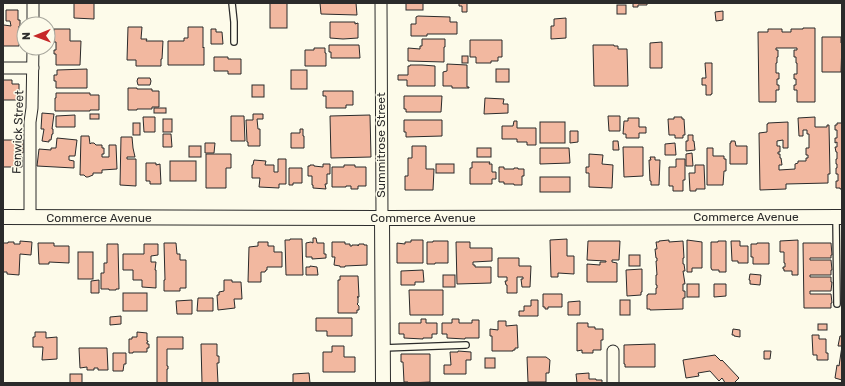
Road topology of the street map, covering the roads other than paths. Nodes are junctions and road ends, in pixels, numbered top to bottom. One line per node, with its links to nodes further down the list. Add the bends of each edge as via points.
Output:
1 (32, 3): 4 (street)
2 (232, 3): 5 (lane)
3 (381, 3): 12 (street, Summitrose Street)
4 (33, 16)
5 (234, 42)
6 (33, 56): 8 (street, Fenwick Street)
7 (3, 68): 8 (street)
8 (33, 68): 10 (street, Fenwick Street)
9 (3, 217): 10 (street, Commerce Avenue)
10 (30, 217): 12 (street, Commerce Avenue)
11 (839, 217): 12 (street, Commerce Avenue); 13 (lane)
12 (382, 218): 15 (street, Summitrose Street)
13 (837, 304)
14 (466, 346): 15 (lane)
15 (383, 348): 17 (street, Summitrose Street)
16 (613, 352): 18 (street)
17 (383, 383)
18 (613, 383)

